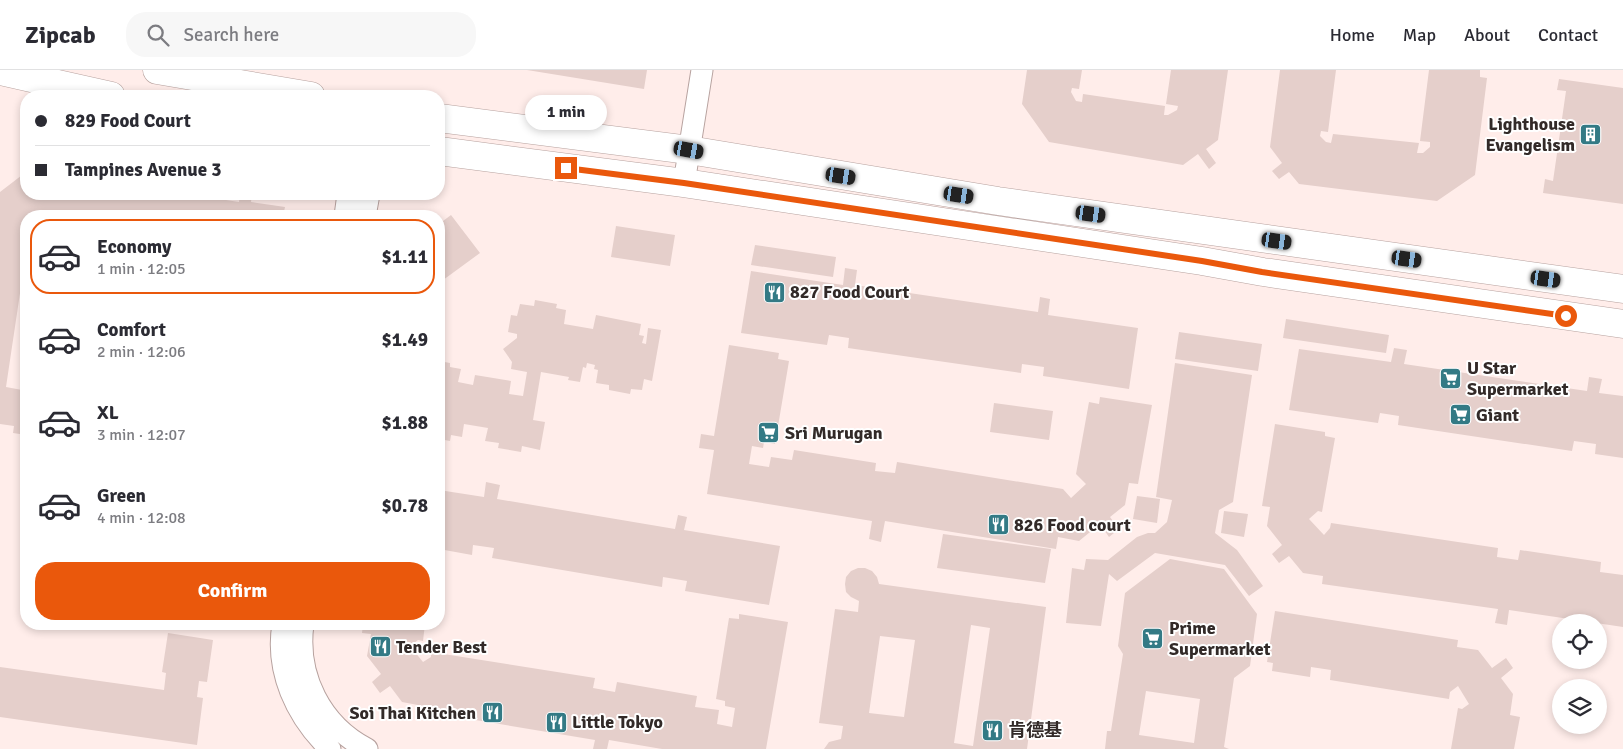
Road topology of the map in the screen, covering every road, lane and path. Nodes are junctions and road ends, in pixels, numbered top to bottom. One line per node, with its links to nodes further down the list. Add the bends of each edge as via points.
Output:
1 (157, 70): 5 (street)
2 (702, 70): 7 (street)
3 (0, 71): 4 (street)
4 (84, 90)
5 (275, 90)
6 (445, 119): 7 (street)
7 (689, 150): 9 (street); 10 (street, via 998,201)
8 (445, 152): 9 (street)
9 (684, 183): 11 (street)
10 (1623, 289)
11 (1623, 324)
12 (282, 630): 14 (street, via 284,671 293,701 312,732)
13 (302, 630): 15 (street, via 304,666 312,693 328,719 348,739)
14 (330, 749)
15 (367, 749)

